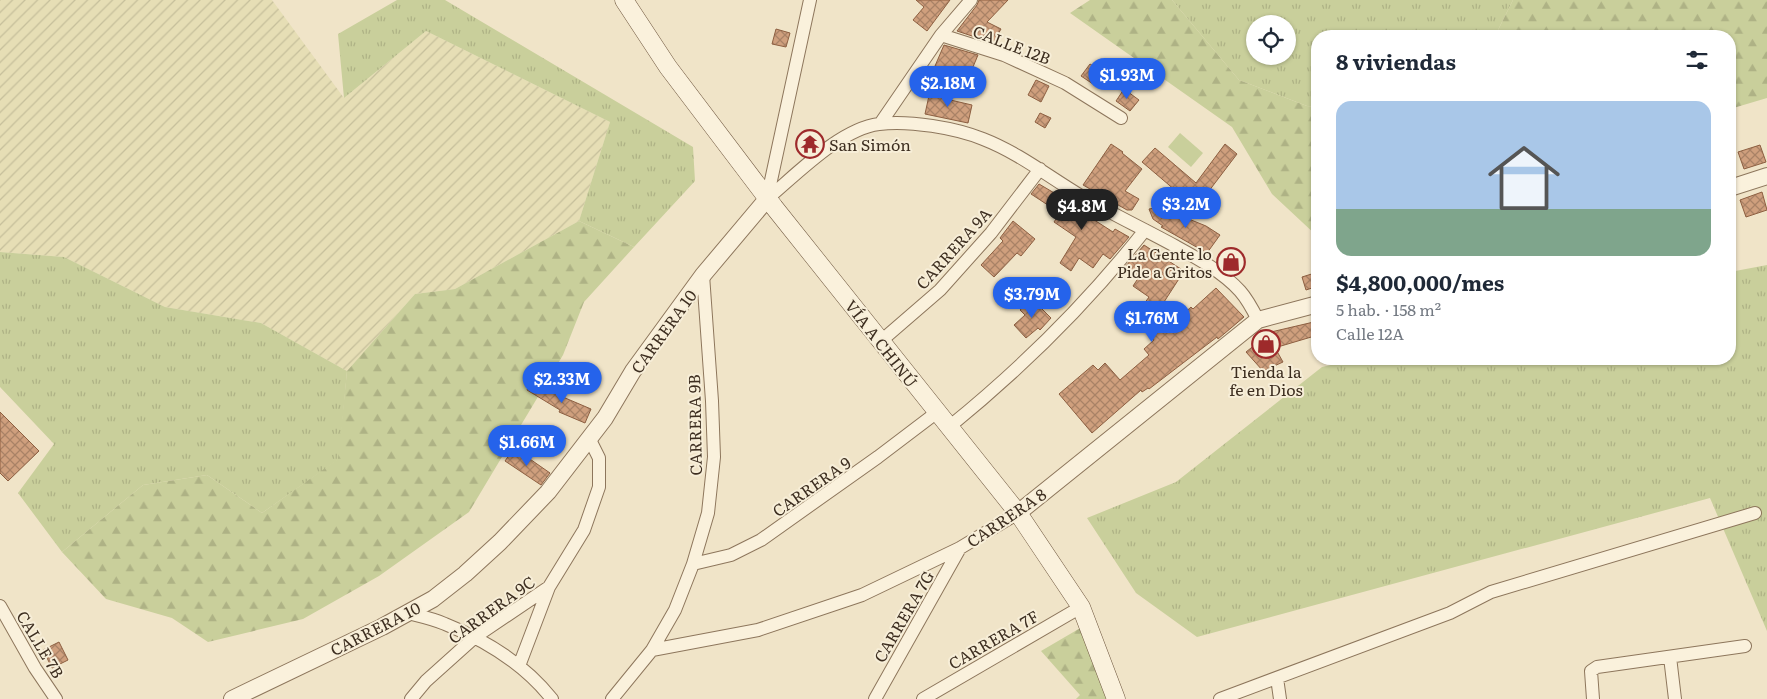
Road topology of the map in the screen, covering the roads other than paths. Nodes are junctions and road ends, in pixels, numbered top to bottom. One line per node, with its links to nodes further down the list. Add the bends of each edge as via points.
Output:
1 (624, 0): 10 (main road, VÍA A CHINÚ, via 668,67)
2 (810, 0): 10 (street)
3 (971, 0): 4 (street)
4 (941, 35): 5 (street, CALLE 12B, via 1022,63 1065,83); 6 (street)
5 (1121, 118)
6 (880, 124): 7 (street, CARRERA 10, via 940,127 969,134 997,145); 10 (street, CARRERA 10, via 844,137)
7 (1040, 169): 11 (street, CARRERA 10, via 1081,196); 15 (street, CARRERA 9A, via 991,233 940,290)
8 (1767, 176): 9 (street)
9 (1736, 186)
10 (767, 199): 12 (street, CARRERA 10); 15 (main road, VÍA A CHINÚ)
11 (1145, 230): 14 (street, CARRERA 10, via 1198,258 1240,290); 17 (street, via 1036,352)
12 (703, 274): 18 (street, CARRERA 10); 22 (street, CARRERA 9B, via 714,457 708,513)
13 (1311, 306): 14 (street, CARRERA 8)
14 (1258, 320): 19 (street, CARRERA 8)
15 (881, 342): 16 (main road, VÍA A CHINÚ)
16 (936, 412): 17 (main road, VÍA A CHINÚ); 22 (street, CARRERA 9, via 761,540 731,556)
17 (949, 427): 19 (main road, VÍA A CHINÚ)
18 (589, 438): 23 (street, CARRERA 9C, via 599,458 599,487 584,530); 26 (street, CARRERA 10, via 548,492 500,542 465,574)
19 (1018, 513): 21 (street, CARRERA 8); 25 (main road, VÍA A CHINÚ)
20 (1755, 513): 32 (street, via 1491,592 1450,613)
21 (960, 548): 29 (street, CARRERA 8, via 862,596 758,630); 38 (street, CARRERA 7G)
22 (693, 564): 29 (street, CARRERA 9B, via 675,610)
23 (548, 587): 27 (street, CARRERA 9C); 31 (street, CARRERA 9C)
24 (0, 606): 33 (street, CALLE 7B)
25 (1081, 607): 39 (street, CARRERA 7F); 40 (main road, VÍA A CHINÚ)
26 (408, 613): 27 (street); 34 (street, CARRERA 10)
27 (475, 637): 31 (street); 35 (street, CARRERA 9C)
28 (1745, 646): 30 (street)
29 (652, 650): 37 (street, CARRERA 9B)
30 (1670, 657): 43 (street, via 1597,667 1591,671); 44 (street)
31 (520, 666): 36 (street)
32 (1277, 678): 41 (street); 42 (street)
33 (56, 699)
34 (232, 699)
35 (411, 699)
36 (552, 699)
37 (612, 699)
38 (875, 699)
39 (923, 699)
40 (1116, 699)
41 (1220, 699)
42 (1280, 699)
43 (1593, 699)
44 (1675, 699)

